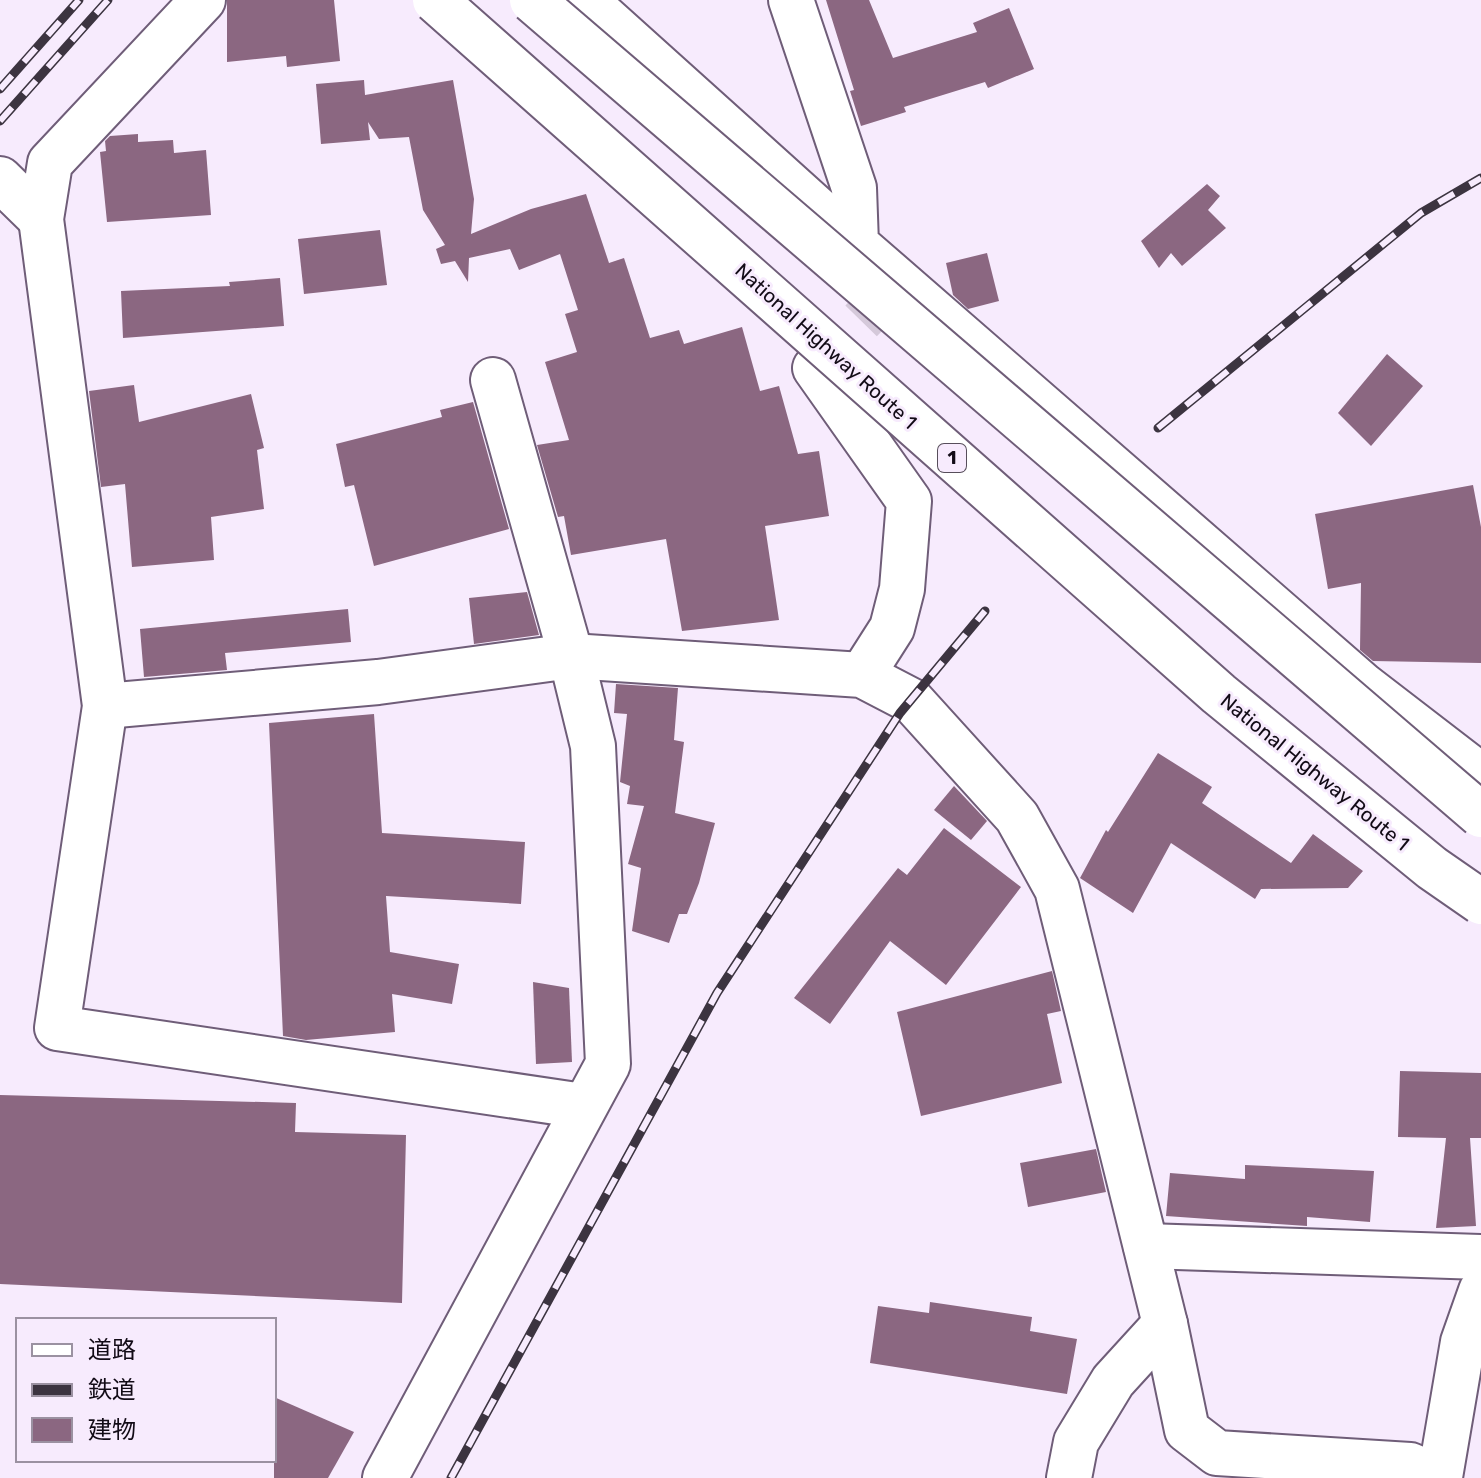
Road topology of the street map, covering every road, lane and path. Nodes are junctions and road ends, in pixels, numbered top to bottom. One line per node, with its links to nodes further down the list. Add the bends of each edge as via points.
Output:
1 (203, 0): 7 (main road, via 50,163)
2 (435, 0): 16 (main road, National Highway Route 1 / 1, bridge, via 1219,694)
3 (532, 0): 15 (main road, bridge)
4 (585, 0): 8 (main road)
5 (791, 0): 8 (main road, via 854,188)
6 (0, 179): 7 (main road)
7 (41, 219): 13 (main road)
8 (856, 244): 14 (main road, via 1364,686)
9 (815, 368): 12 (main road, via 909,501 902,589 892,628)
10 (493, 380): 11 (main road)
11 (571, 656): 12 (main road); 13 (main road, via 378,682); 17 (main road, via 593,746 608,1064)
12 (862, 675): 18 (main road, via 912,701 958,748 1017,817 1057,889)
13 (105, 706): 17 (main road, via 57,1028)
14 (1481, 776)
15 (1481, 815)
16 (1481, 902)
17 (583, 1106): 23 (main road)
18 (1146, 1246): 19 (main road); 21 (main road)
19 (1481, 1257)
20 (1481, 1291): 22 (main road, via 1463,1342)
21 (1165, 1324): 22 (main road, via 1187,1430 1217,1453 1410,1465); 24 (main road, via 1113,1381 1076,1442)
22 (1440, 1477)
23 (385, 1478)
24 (1069, 1478)

